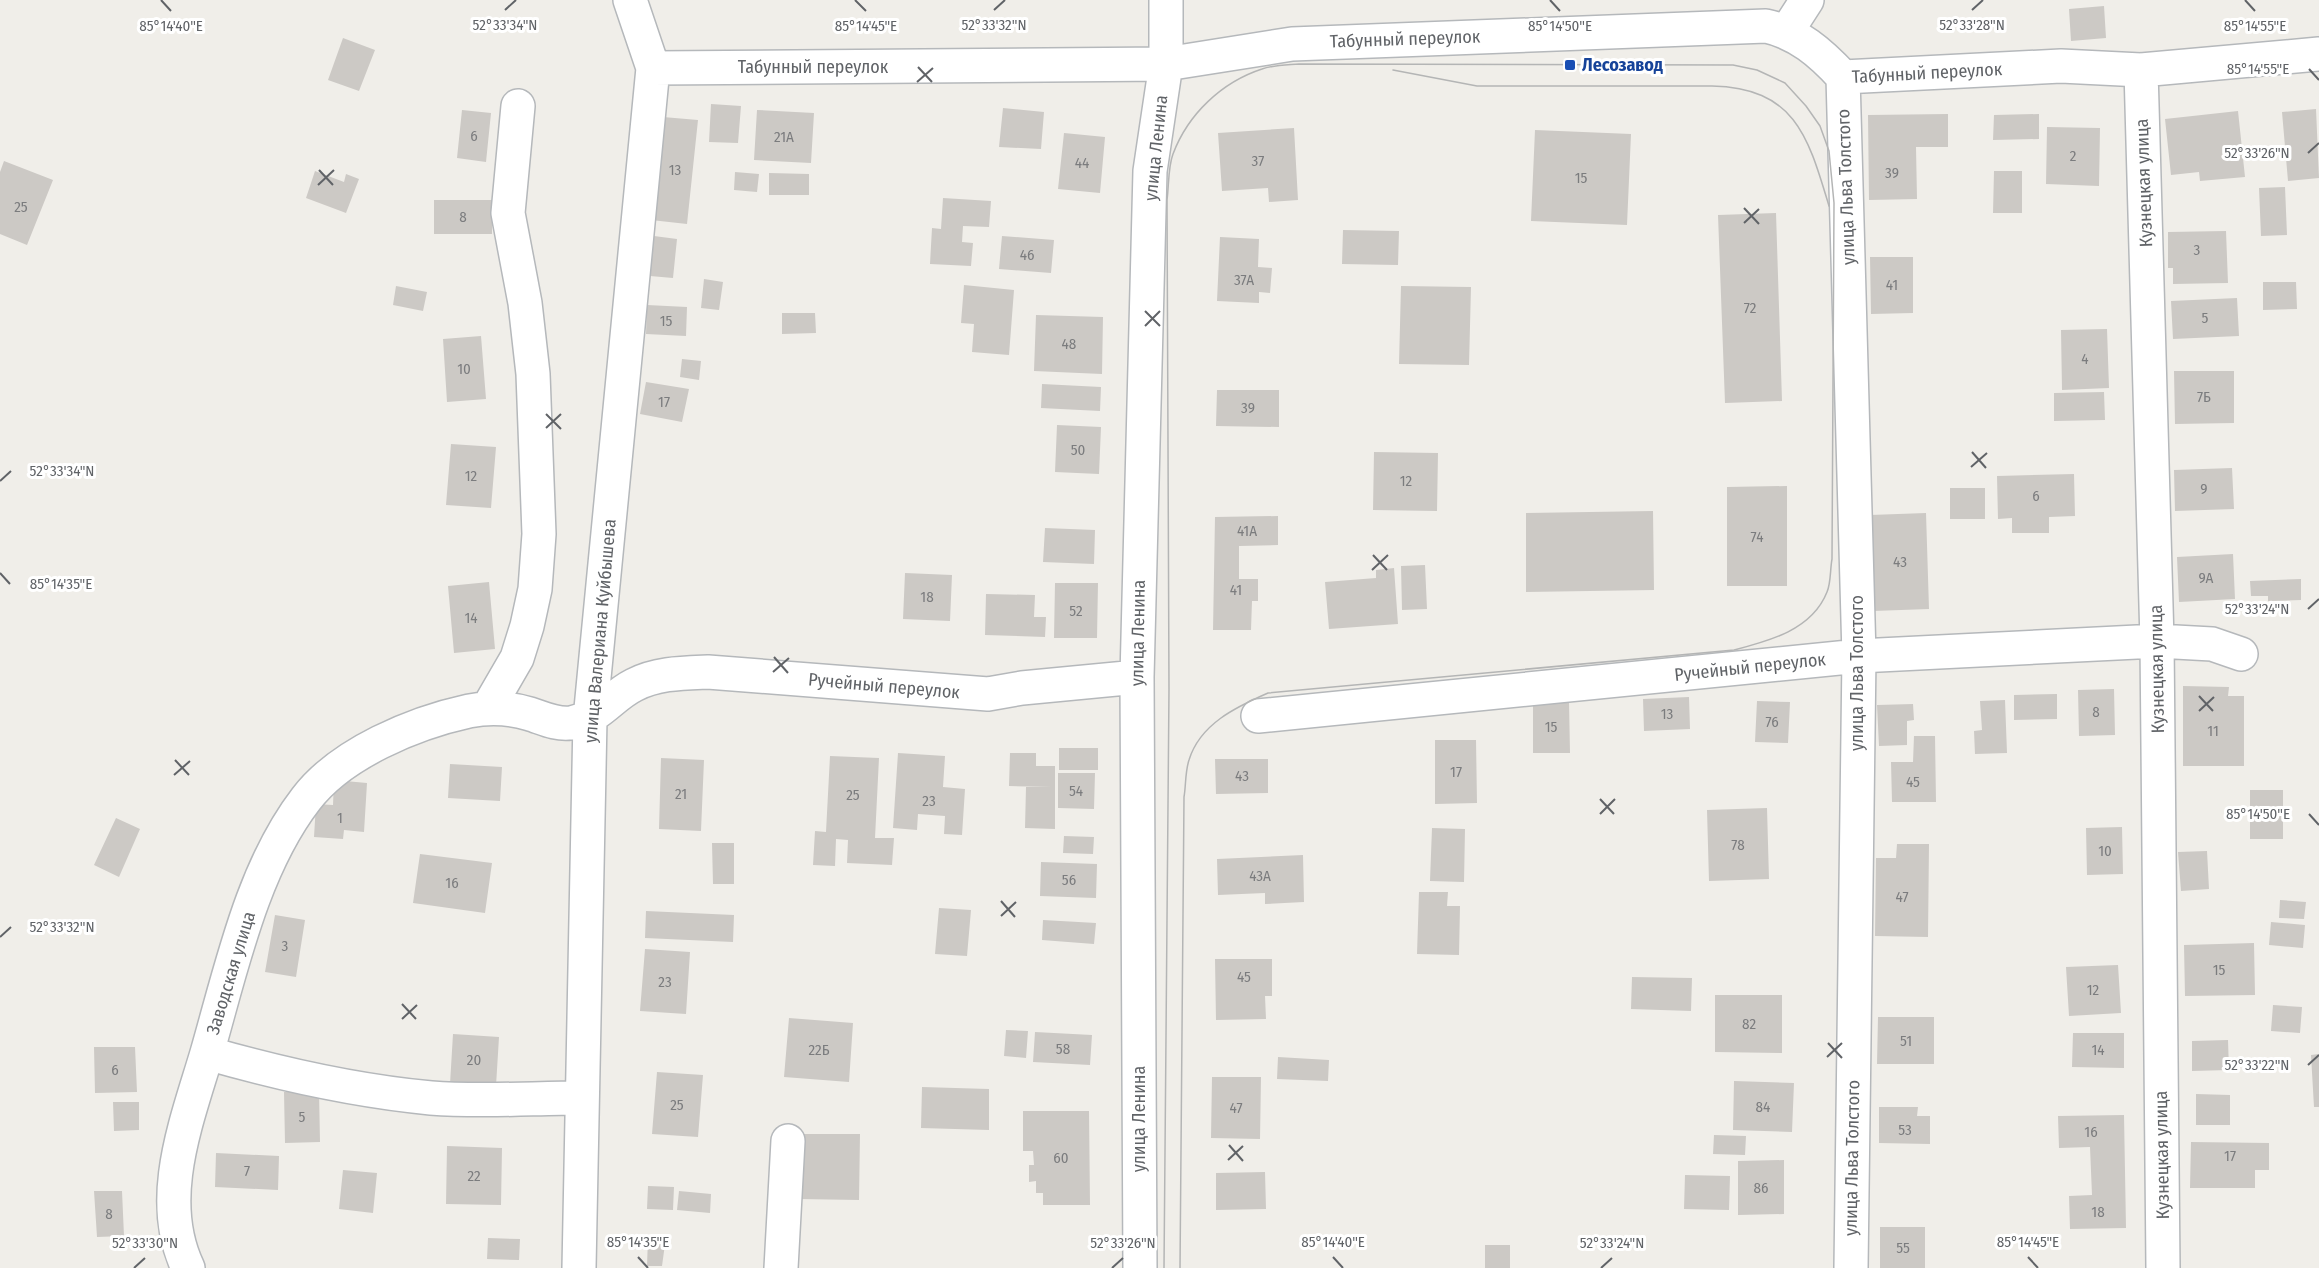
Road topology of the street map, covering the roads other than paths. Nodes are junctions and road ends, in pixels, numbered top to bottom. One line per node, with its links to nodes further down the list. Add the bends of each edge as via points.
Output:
1 (630, 0): 7 (street, улица Валериана Куйбышева)
2 (1166, 0): 6 (street, улица Ленина)
3 (1807, 0): 4 (street)
4 (1787, 31): 6 (street, Табунный переулок, via 1766,26 1292,44); 9 (street, Табунный переулок, via 1813,48)
5 (2319, 54): 8 (street, Табунный переулок)
6 (1166, 64): 7 (street, Табунный переулок); 14 (street, улица Ленина, via 1150,171)
7 (653, 68): 17 (street, улица Валериана Куйбышева)
8 (2140, 70): 9 (street, Табунный переулок, via 2061,66); 11 (street, Кузнецкая улица)
9 (1843, 77): 13 (street, улица Льва Толстого)
10 (518, 106): 15 (street, via 508,213 533,374 539,534 535,588 527,626 517,657)
11 (2157, 641): 12 (street, Ручейный переулок, via 2212,644); 13 (street, Ручейный переулок); 26 (street, Кузнецкая улица)
12 (2241, 654)
13 (1859, 656): 16 (street, Ручейный переулок); 25 (street, улица Льва Толстого)
14 (1137, 677): 17 (street, Ручейный переулок, via 988,694 708,672 677,673 633,685); 24 (street, улица Ленина)
15 (488, 708): 17 (street, via 510,709 550,722); 18 (street, Заводская улица, via 398,735 363,751 328,776 306,799 259,884)
16 (1258, 716)
17 (590, 719): 19 (street, улица Валериана Куйбышева)
18 (207, 1053): 19 (street, via 394,1094 434,1098); 21 (street, Заводская улица, via 182,1135 178,1163 174,1225)
19 (582, 1098): 22 (street, улица Валериана Куйбышева)
20 (788, 1141): 23 (street)
21 (188, 1268)
22 (579, 1268)
23 (781, 1268)
24 (1140, 1268)
25 (1851, 1268)
26 (2163, 1268)

